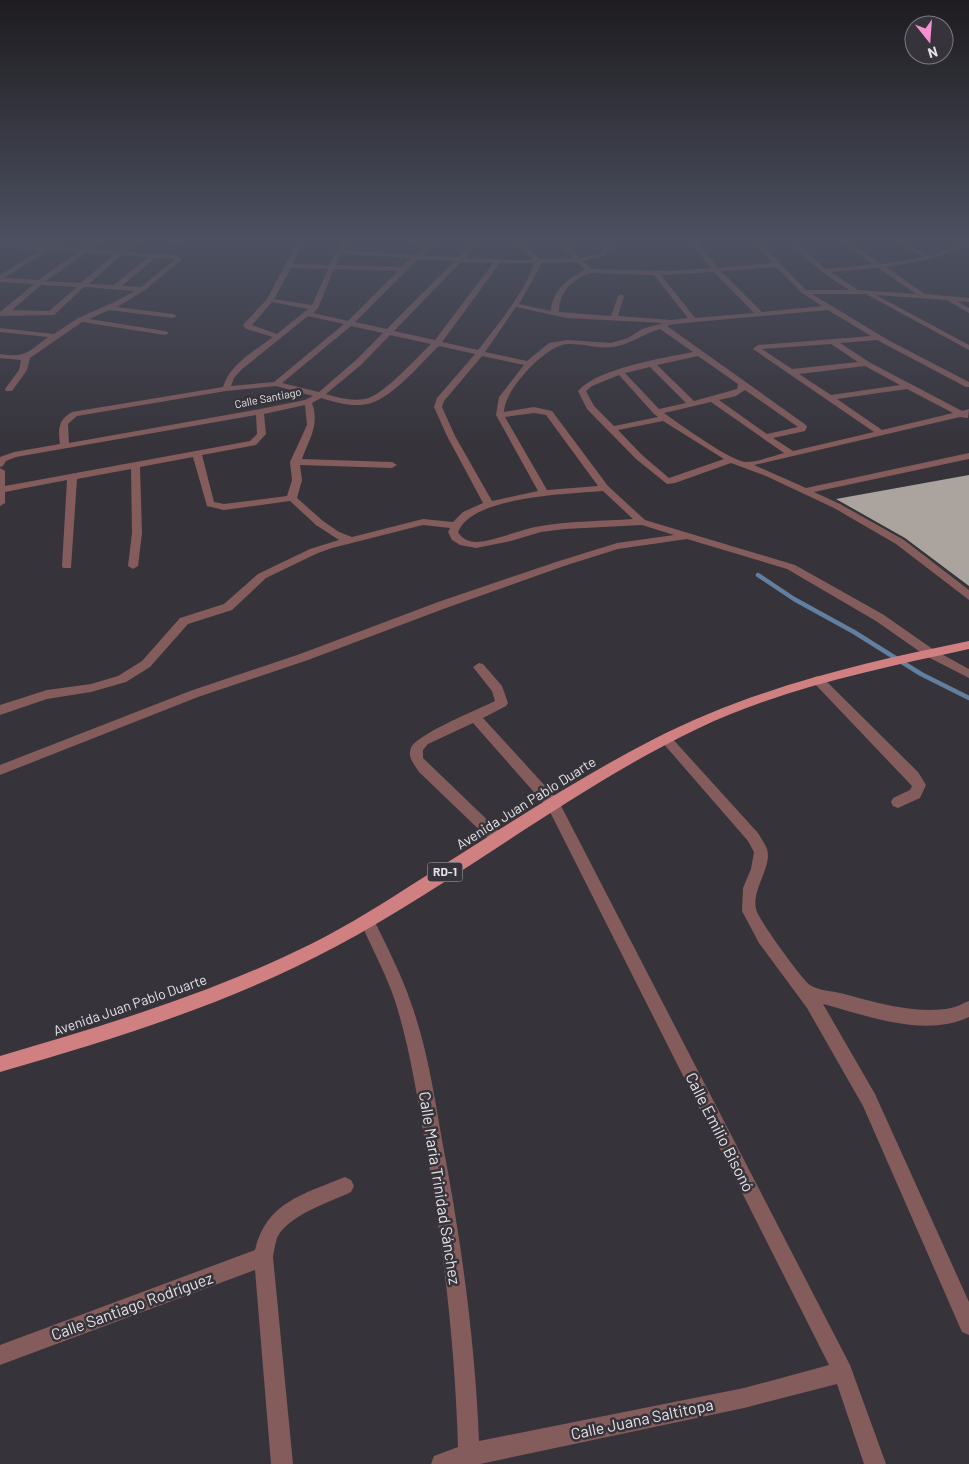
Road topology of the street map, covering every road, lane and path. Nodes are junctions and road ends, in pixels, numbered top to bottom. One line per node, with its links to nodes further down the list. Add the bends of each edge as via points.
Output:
1 (57, 308): 20 (street, via 52,313)
2 (109, 308): 24 (street)
3 (112, 308): 22 (street)
4 (262, 308): 33 (street, via 247,325)
5 (301, 308): 18 (street)
6 (365, 308): 27 (street)
7 (413, 308): 30 (street, Calle Santiago)
8 (463, 308): 36 (street)
9 (513, 308): 39 (street)
10 (530, 308): 21 (street)
11 (555, 308): 21 (street)
12 (617, 308): 23 (street)
13 (684, 308): 25 (street)
14 (754, 308): 19 (street)
15 (824, 308): 19 (street)
16 (828, 308): 34 (street)
17 (896, 308): 37 (street)
18 (311, 311): 27 (street); 33 (street)
19 (759, 313): 25 (street)
20 (3, 314)
21 (556, 314): 23 (street)
22 (172, 316)
23 (614, 318): 26 (street)
24 (81, 320): 31 (street); 32 (street)
25 (693, 320): 26 (street)
26 (673, 322): 28 (street)
27 (350, 323): 30 (street); 47 (street)
28 (661, 326): 38 (street); 42 (street, via 618,344 557,343)
29 (0, 330): 32 (street)
30 (391, 331): 36 (street); 53 (street, Calle Santiago)
31 (165, 333)
32 (55, 336): 40 (street)
33 (277, 336): 52 (street, via 230,376)
34 (878, 338): 35 (street); 49 (street)
35 (833, 342): 43 (street); 46 (street, via 757,349)
36 (437, 343): 39 (street); 53 (street, via 377,398 352,403)
37 (969, 348)
38 (700, 353): 44 (street); 48 (street)
39 (481, 354): 42 (street); 83 (street, via 440,400 438,407)
40 (26, 357): 41 (street); 51 (street, via 23,370)
41 (1, 358)
42 (529, 364): 61 (street, via 503,397)
43 (866, 364): 46 (street); 50 (street)
44 (653, 365): 45 (street); 57 (street)
45 (620, 372): 60 (street); 62 (street, via 590,383 582,391 590,407)
46 (791, 372): 54 (street)
47 (276, 384): 52 (street); 53 (street)
48 (742, 384): 55 (street, via 741,390 733,394); 64 (street, via 804,426)
49 (969, 385)
50 (908, 386): 54 (street); 59 (street)
51 (8, 389)
52 (226, 389): 65 (street, via 75,414 64,422)
53 (319, 396): 56 (street, Calle Santiago)
54 (829, 398): 63 (street)
55 (712, 399): 57 (street); 64 (street)
56 (308, 402): 58 (street, Calle Santiago); 70 (street, via 312,412 311,429)
57 (692, 404): 60 (street)
58 (260, 412): 65 (street, Calle Santiago); 66 (street, via 263,430 258,440 244,446)
59 (966, 414): 63 (street)
60 (661, 415): 62 (street); 69 (street)
61 (500, 416): 77 (street, via 534,410 549,413); 80 (street)
62 (612, 429): 69 (street, via 667,481)
63 (881, 433): 67 (street)
64 (768, 436): 67 (street)
65 (64, 447): 71 (street, Calle Santiago, via 14,454)
66 (197, 454): 72 (street); 81 (street, via 210,504 224,507)
67 (792, 454): 74 (street)
68 (969, 456): 79 (street)
69 (731, 460): 74 (street)
70 (296, 462): 73 (street); 81 (street, via 297,479)
71 (0, 464)
72 (135, 465): 76 (street); 89 (street, via 137,533)
73 (392, 465)
74 (745, 465): 79 (street)
75 (0, 472): 78 (street)
76 (72, 477): 78 (street); 88 (street)
77 (606, 488): 80 (street); 84 (street)
78 (1, 490): 82 (street)
79 (805, 491): 90 (street, via 900,542)
80 (544, 493): 83 (street)
81 (292, 498): 87 (street, via 342,539)
82 (0, 503)
83 (489, 504): 85 (street, via 463,516)
84 (642, 522): 85 (street, via 540,529 476,545 456,538 452,532); 86 (street)
85 (455, 526): 87 (street, via 423,522)
86 (687, 536): 92 (street, via 791,568 880,618); 99 (street, via 617,546 560,564 194,694)
87 (352, 540): 96 (street, via 322,548 276,569 262,576 228,607 184,621 146,664 122,679 47,695)
88 (67, 566)
89 (133, 566)
90 (969, 596)
91 (969, 645): 92 (main road, Avenida Juan Pablo Duarte)
92 (930, 653): 94 (street); 95 (main road, Avenida Juan Pablo Duarte / RD-1)
93 (479, 667): 97 (street, via 498,689 502,703)
94 (969, 674)
95 (818, 680): 98 (main road, Avenida Juan Pablo Duarte / RD-1, via 760,699); 100 (street, via 919,785 915,794)
96 (0, 710)
97 (475, 717): 101 (street, Calle Emilio Bisonó); 102 (street, via 424,742 417,750 417,759)
98 (666, 739): 101 (main road, Avenida Juan Pablo Duarte / RD-1); 104 (street, via 762,851 750,888 749,911 764,938)
99 (0, 770)
100 (898, 802)
101 (553, 804): 102 (main road, Avenida Juan Pablo Duarte / RD-1); 111 (street, Calle Emilio Bisonó)
102 (498, 839): 103 (main road, Avenida Juan Pablo Duarte / RD-1)
103 (367, 922): 106 (main road, Avenida Juan Pablo Duarte / RD-1, via 256,977 169,1012); 112 (street, Calle María Trinidad Sánchez, via 409,1019 443,1188 456,1278)
104 (805, 992): 105 (street, via 918,1019 941,1018); 109 (street, via 869,1100)
105 (969, 1009)
106 (0, 1064)
107 (345, 1186): 108 (street, via 280,1219 270,1233)
108 (263, 1257): 110 (street, Calle Santiago Rodríguez); 113 (street)
109 (969, 1325)
110 (0, 1355)
111 (843, 1372): 112 (street, Calle Juana Saltitopa, via 744,1398); 115 (street, Calle Emilio Bisonó)
112 (469, 1459): 114 (street, Calle Juana Saltitopa)
113 (282, 1464)
114 (442, 1464)
115 (875, 1464)

